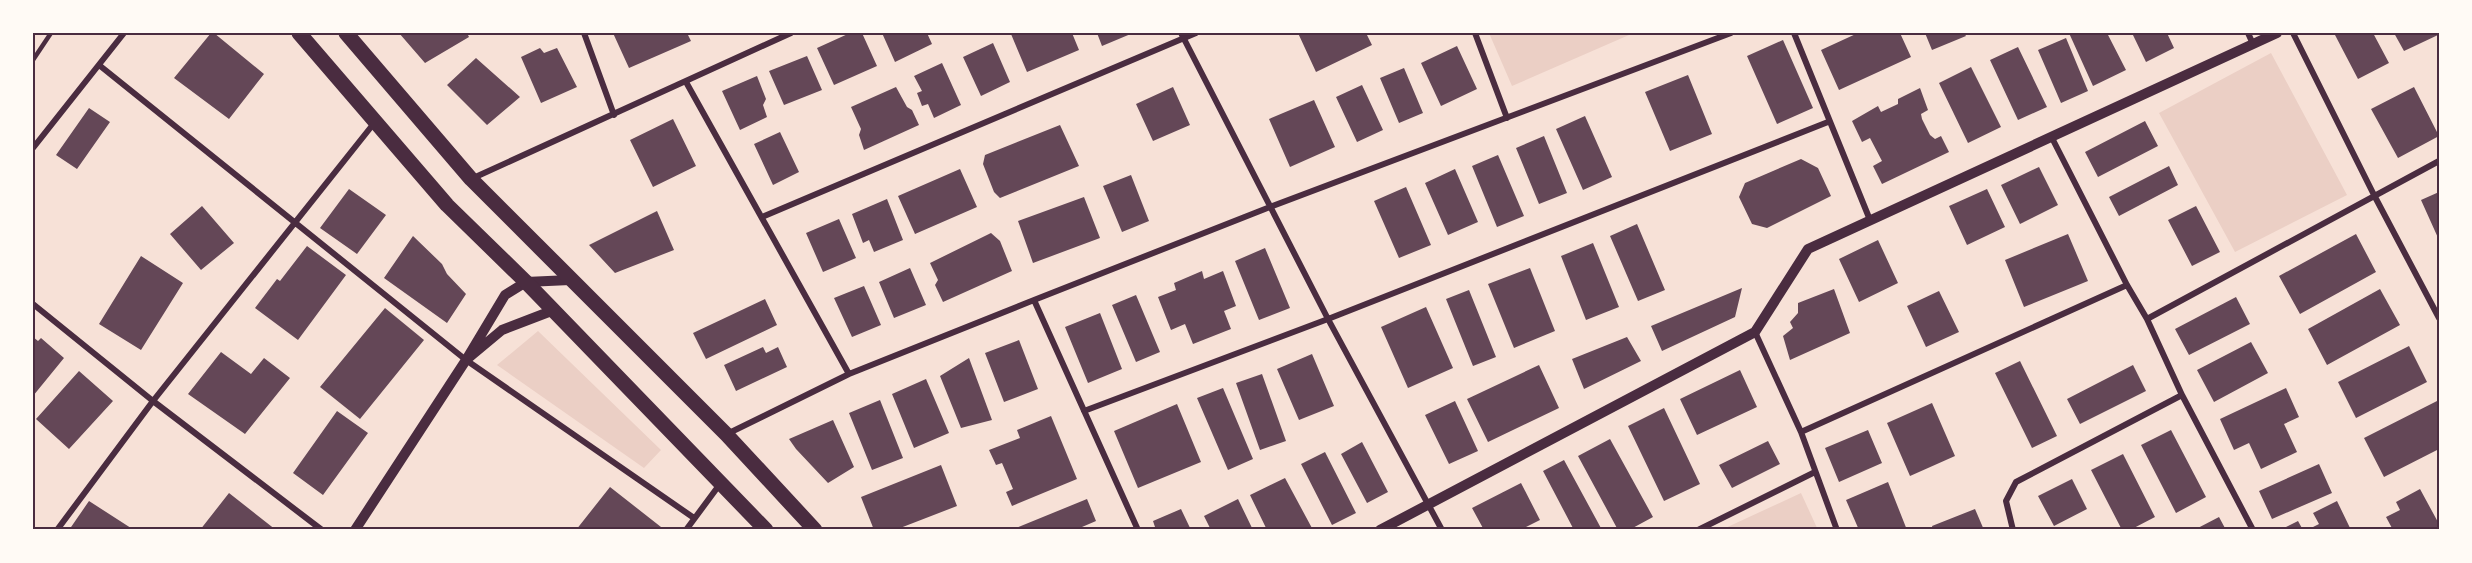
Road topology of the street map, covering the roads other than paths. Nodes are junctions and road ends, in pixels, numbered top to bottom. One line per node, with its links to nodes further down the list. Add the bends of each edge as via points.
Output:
1 (51, 33): 16 (lane)
2 (124, 33): 17 (street)
3 (299, 33): 21 (main road)
4 (346, 33): 26 (main road)
5 (584, 33): 19 (street)
6 (790, 33): 18 (street)
7 (1196, 33): 14 (street)
8 (1475, 33): 20 (street)
9 (1731, 33): 20 (street)
10 (1794, 33): 22 (street)
11 (2248, 33): 15 (street)
12 (2277, 33): 15 (street)
13 (2293, 33): 27 (street)
14 (1182, 36): 28 (street); 29 (street)
15 (2253, 44): 23 (street)
16 (33, 60)
17 (99, 64): 24 (street); 31 (street)
18 (686, 82): 19 (street); 29 (street)
19 (614, 115): 26 (street)
20 (1508, 118): 28 (street)
21 (375, 121): 31 (street); 33 (main road, via 447,205)
22 (1828, 122): 30 (street); 39 (street)
23 (2051, 136): 30 (street); 34 (street)
24 (33, 148)
25 (2439, 161): 27 (street)
26 (471, 179): 32 (main road)
27 (2374, 195): 38 (street); 40 (street)
28 (1270, 207): 35 (street); 39 (street)
29 (762, 217): 43 (street)
30 (1870, 220): 41 (street, via 1808,249)
31 (294, 223): 42 (street); 45 (street)
32 (570, 280): 33 (street); 48 (main road)
33 (526, 282): 37 (main road); 42 (street, via 504,295)
34 (2127, 285): 40 (street); 47 (street)
35 (1034, 300): 43 (street); 46 (street)
36 (33, 303): 45 (street)
37 (554, 310): 42 (street, via 502,330); 50 (main road)
38 (2439, 318)
39 (1328, 319): 46 (street); 51 (street)
40 (2147, 319): 44 (street)
41 (1755, 332): 47 (street); 51 (street)
42 (465, 360): 52 (street); 55 (street)
43 (849, 374): 48 (street)
44 (2182, 395): 64 (street, via 2016,482 2006,501); 65 (street)
45 (153, 401): 53 (street); 54 (street)
46 (1084, 411): 59 (street)
47 (1801, 432): 49 (street)
48 (726, 434): 58 (main road)
49 (1815, 472): 62 (street); 63 (street)
50 (721, 483): 52 (street); 57 (main road)
51 (1427, 504): 60 (street); 61 (street)
52 (694, 518): 56 (street)
53 (57, 530)
54 (322, 530)
55 (355, 530)
56 (687, 530)
57 (766, 530)
58 (815, 530)
59 (1138, 530)
60 (1380, 530)
61 (1442, 530)
62 (1698, 530)
63 (1837, 530)
64 (2013, 530)
65 (2253, 530)

